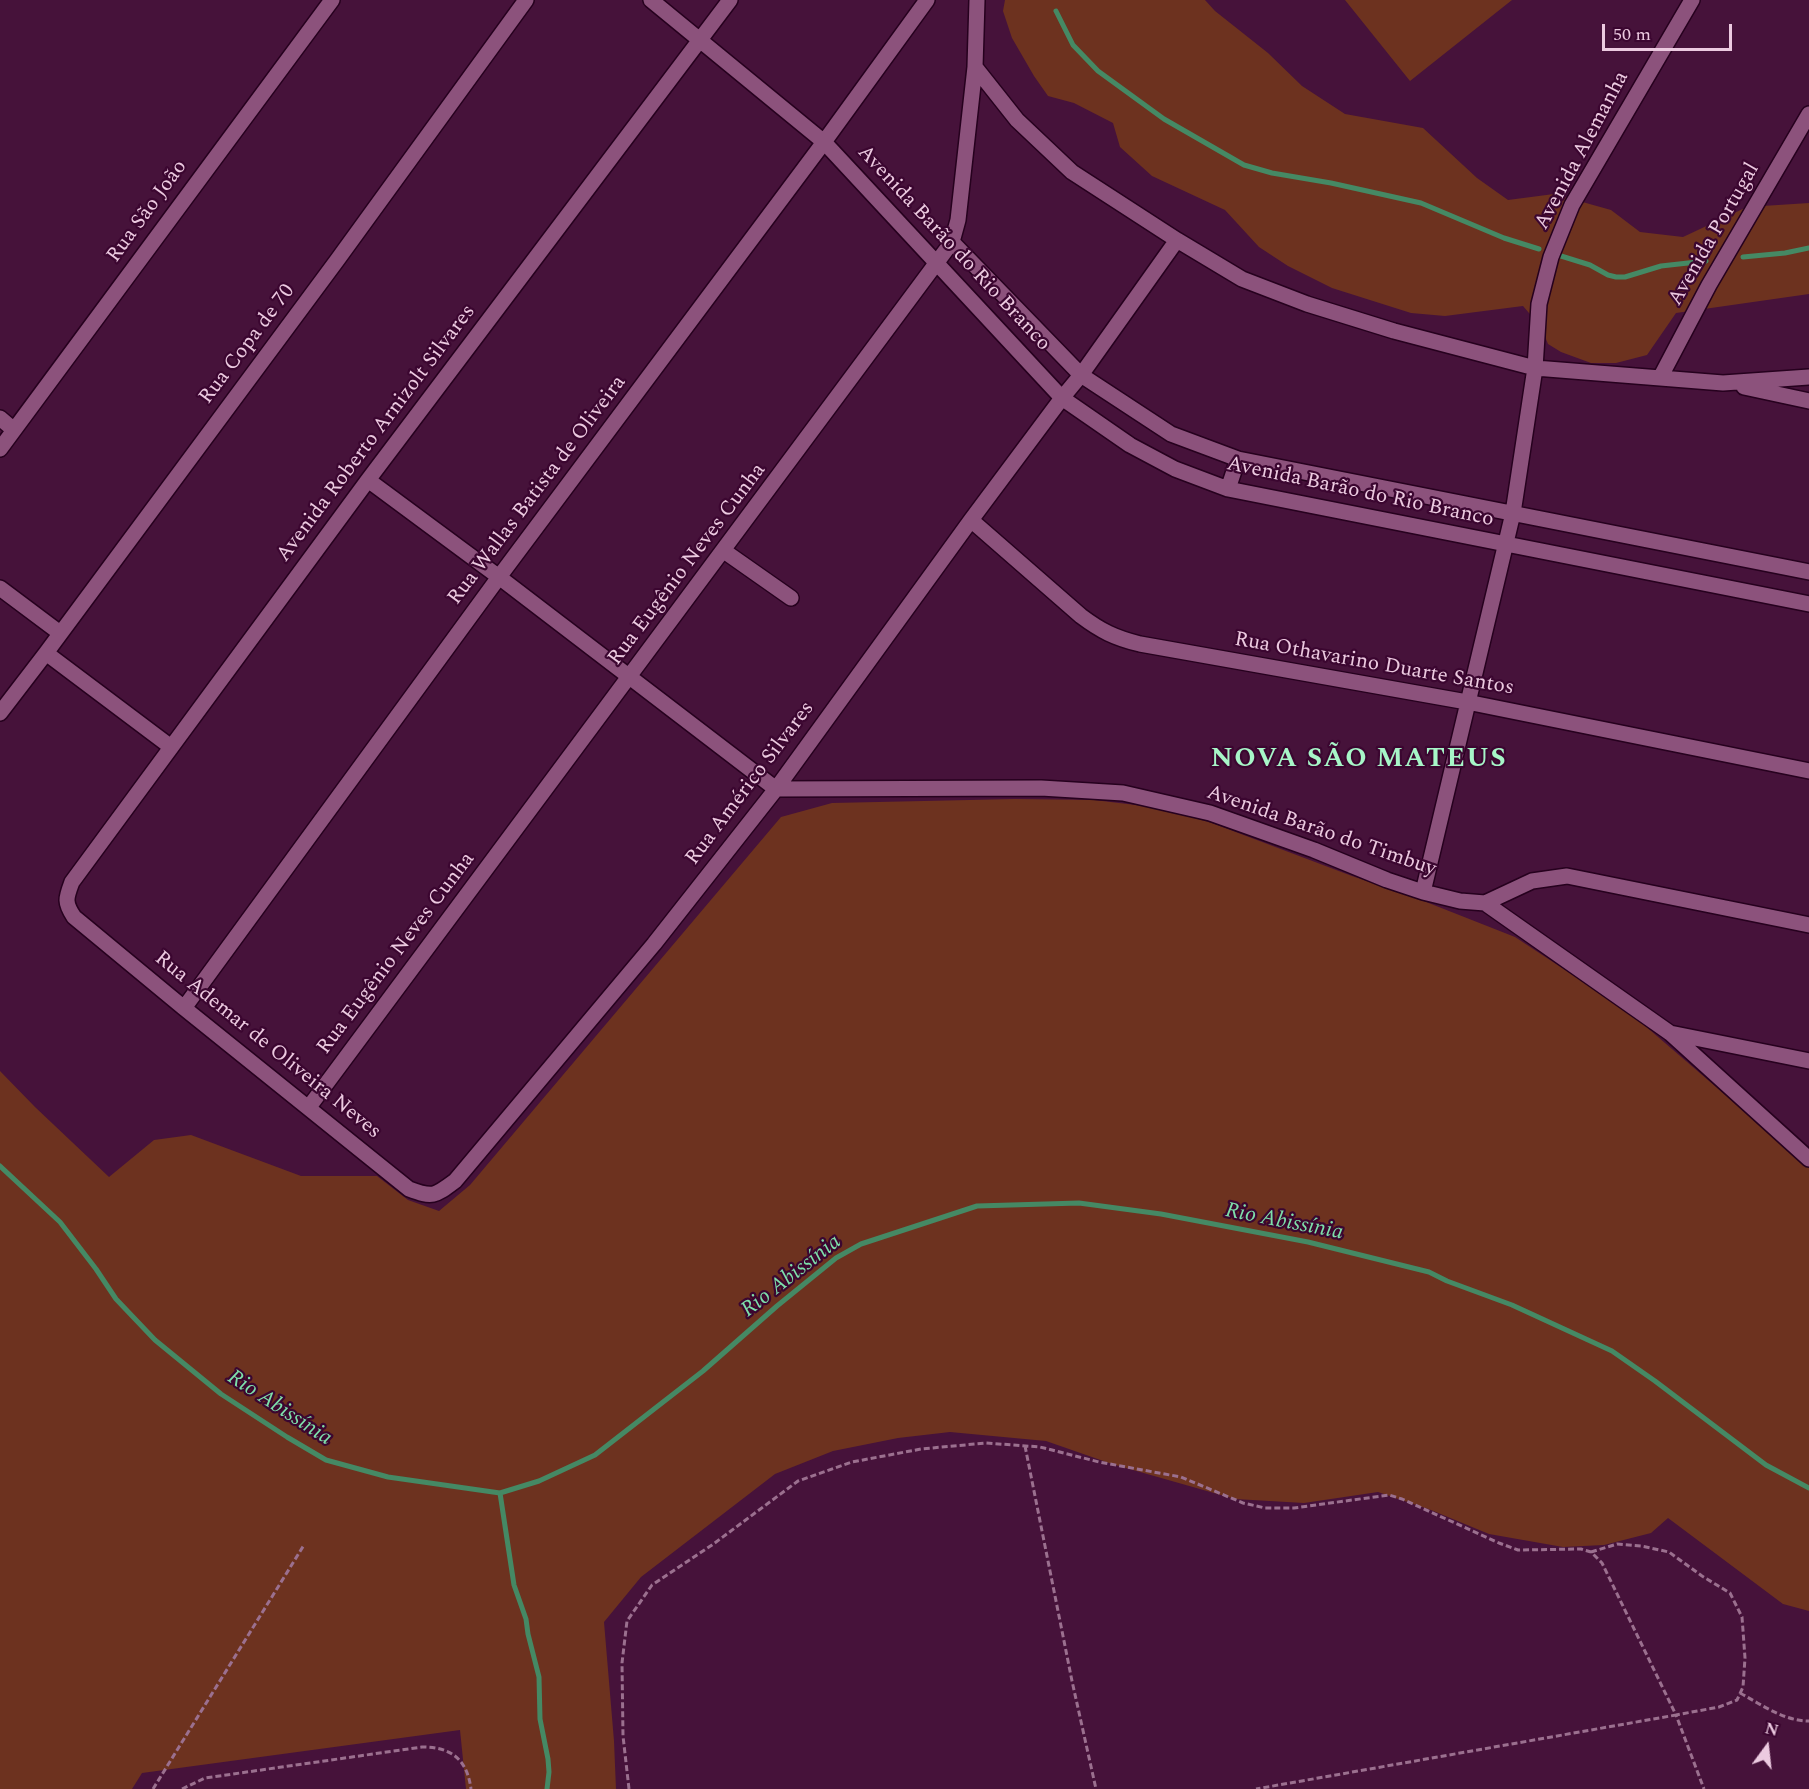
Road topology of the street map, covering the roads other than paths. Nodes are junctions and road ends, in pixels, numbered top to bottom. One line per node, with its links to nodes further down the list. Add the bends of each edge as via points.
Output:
1 (332, 0): 23 (street, Rua São João)
2 (526, 0): 37 (street, Rua Copa de 70)
3 (651, 0): 8 (street, Avenida Barão do Rio Branco)
4 (730, 0): 8 (street, Avenida Roberto Arnizolt Silvares)
5 (927, 0): 11 (street, Rua Wallas Batista de Oliveira)
6 (976, 0): 9 (street, Rua Eugênio Neves Cunha)
7 (1692, 0): 15 (street, Avenida Alemanha, via 1568,216 1551,256 1539,304)
8 (700, 39): 11 (street, Avenida Barão do Rio Branco); 26 (street, Avenida Roberto Arnizolt Silvares)
9 (975, 67): 12 (street, via 1017,120 1072,172); 13 (street, Rua Eugênio Neves Cunha, via 958,220)
10 (1809, 114): 18 (street, Avenida Portugal, via 1709,285)
11 (824, 142): 14 (street, Avenida Barão do Rio Branco); 33 (street, Rua Wallas Batista de Oliveira)
12 (1177, 240): 15 (street, via 1242,279 1307,304); 16 (street, Rua Américo Silvares)
13 (952, 242): 14 (street, Rua Eugênio Neves Cunha); 16 (street, Avenida Barão do Rio Branco)
14 (938, 264): 20 (street, Avenida Barão do Rio Branco); 31 (street, Rua Eugênio Neves Cunha)
15 (1535, 368): 18 (street); 28 (street, Avenida Alemanha)
16 (1081, 375): 20 (street, Rua Américo Silvares); 25 (street, Avenida Barão do Rio Branco, via 1171,434)
17 (1809, 377): 19 (street)
18 (1660, 378): 19 (street)
19 (1723, 383): 21 (street)
20 (1062, 398): 27 (street, Avenida Barão do Rio Branco, via 1130,445 1175,469); 29 (street, Rua Américo Silvares)
21 (1809, 401)
22 (0, 418): 23 (street)
23 (15, 430): 24 (street, Rua São João)
24 (0, 449)
25 (1238, 459): 27 (street); 28 (street, Avenida Barão do Rio Branco)
26 (368, 480): 33 (street); 42 (street, Avenida Roberto Arnizolt Silvares)
27 (1228, 489): 30 (street, Avenida Barão do Rio Branco)
28 (1513, 513): 30 (street, Avenida Alemanha); 32 (street, Avenida Barão do Rio Branco)
29 (971, 520): 40 (street, Rua Othavarino Duarte Santos, via 1082,616 1117,639); 44 (street, Rua Américo Silvares)
30 (1505, 545): 36 (street, Avenida Barão do Rio Branco); 40 (street, Avenida Alemanha)
31 (724, 551): 35 (street); 39 (street, Rua Eugênio Neves Cunha)
32 (1809, 572)
33 (499, 577): 39 (street); 49 (street, Rua Wallas Batista de Oliveira)
34 (0, 588): 37 (street)
35 (791, 598)
36 (1809, 604)
37 (60, 633): 38 (street, Rua Copa de 70)
38 (46, 653): 41 (street, Rua Copa de 70); 42 (street)
39 (629, 678): 44 (street); 52 (street, Rua Eugênio Neves Cunha)
40 (1467, 702): 43 (street, Rua Othavarino Duarte Santos); 45 (street, Avenida Alemanha)
41 (0, 713)
42 (171, 747): 46 (street, Avenida Roberto Arnizolt Silvares, via 72,882)
43 (1809, 771)
44 (776, 789): 45 (street, Avenida Barão do Timbuy, via 1041,788 1123,793 1210,813); 54 (street, Rua Américo Silvares, via 654,944)
45 (1423, 891): 47 (street, Avenida Barão do Timbuy)
46 (66, 898): 49 (street, Rua Ademar de Oliveira Neves, via 74,917)
47 (1485, 903): 48 (street, via 1532,881 1567,876); 50 (street, Avenida Barão do Timbuy)
48 (1809, 925)
49 (184, 1008): 52 (street, Rua Ademar de Oliveira Neves)
50 (1670, 1033): 51 (street, Avenida Barão do Timbuy); 53 (street)
51 (1809, 1061)
52 (309, 1107): 54 (street, Rua Ademar de Oliveira Neves, via 409,1189 426,1195 439,1193)
53 (1809, 1159)
54 (455, 1181)

